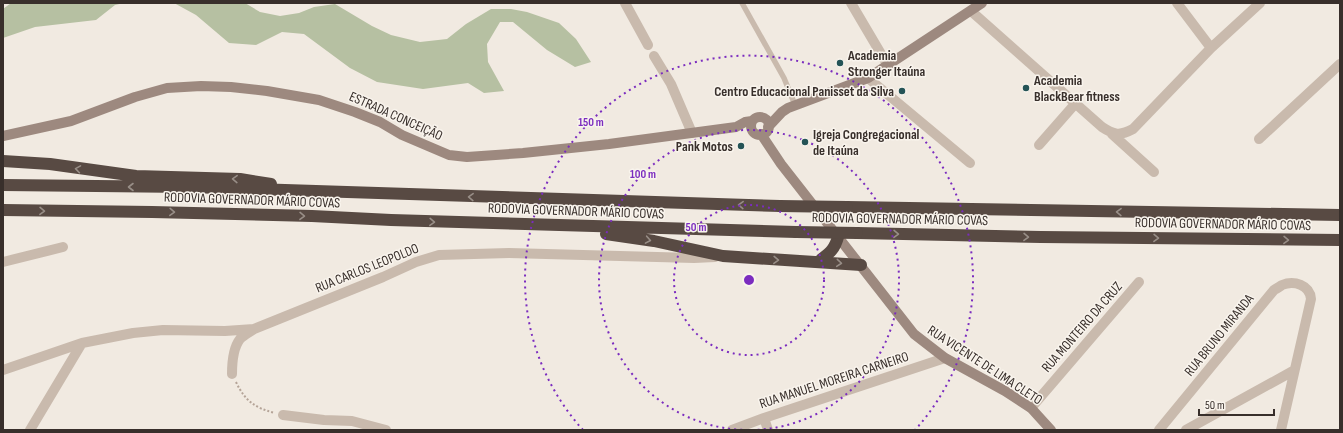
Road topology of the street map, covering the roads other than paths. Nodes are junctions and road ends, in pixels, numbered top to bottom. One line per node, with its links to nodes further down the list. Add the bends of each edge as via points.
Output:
1 (625, 3): 8 (street)
2 (742, 3): 15 (lane, via 784,78)
3 (851, 3): 11 (street)
4 (982, 3): 7 (main road, ESTRADA CONCEIÇÃO)
5 (1177, 3): 9 (street)
6 (1260, 3): 9 (street)
7 (971, 11): 11 (main road, ESTRADA CONCEIÇÃO); 14 (street)
8 (648, 45)
9 (1211, 48): 20 (street, via 1133,129)
10 (654, 56): 19 (street, via 671,84)
11 (887, 64): 13 (main road, ESTRADA CONCEIÇÃO)
12 (1340, 64): 22 (street)
13 (868, 78): 15 (main road, ESTRADA CONCEIÇÃO); 25 (street)
14 (1075, 104): 20 (street); 23 (street)
15 (794, 106): 16 (main road, ESTRADA CONCEIÇÃO)
16 (782, 112): 17 (main road, ESTRADA CONCEIÇÃO, via 771,113); 18 (main road, ESTRADA CONCEIÇÃO)
17 (755, 122): 18 (main road, via 756,134); 18 (main road, RUA VICENTE DE LIMA CLETO, via 767,121); 19 (main road, ESTRADA CONCEIÇÃO)
18 (765, 131): 32 (main road, RUA VICENTE DE LIMA CLETO, via 772,151)
19 (692, 133): 21 (main road, ESTRADA CONCEIÇÃO, via 523,153 449,155 402,135 380,122 319,100 260,90 201,86 167,88 71,121)
20 (1112, 134): 26 (street)
21 (3, 136)
22 (1259, 139)
23 (1039, 145)
24 (3, 161): 28 (highway, one-way to 24, via 240,179 136,176 50,164)
25 (970, 163)
26 (1154, 172)
27 (3, 185): 28 (highway, RODOVIA GOVERNADOR MÁRIO COVAS, one-way to 27)
28 (329, 192): 30 (highway, RODOVIA GOVERNADOR MÁRIO COVAS, one-way to 28, bridge, via 780,206)
29 (4, 211): 31 (highway, RODOVIA GOVERNADOR MÁRIO COVAS, one-way to 31, via 288,215)
30 (1340, 215)
31 (540, 225): 33 (highway, RODOVIA GOVERNADOR MÁRIO COVAS, one-way to 33, bridge, via 1041,237); 35 (highway, one-way to 35, via 632,237)
32 (838, 237): 37 (highway, via 832,251); 38 (main road, RUA VICENTE DE LIMA CLETO)
33 (1340, 240)
34 (63, 247): 36 (street)
35 (723, 256): 37 (highway, one-way to 37); 40 (street, RUA CARLOS LEOPOLDO, via 694,258 509,253 439,255 416,262)
36 (3, 262)
37 (818, 262): 38 (highway, one-way to 38)
38 (861, 265): 42 (main road, RUA VICENTE DE LIMA CLETO, via 914,334)
39 (1139, 282): 46 (street, RUA MONTEIRO DA CRUZ)
40 (254, 329): 41 (street, via 163,330); 45 (street, RUA CARLOS LEOPOLDO, via 241,338 236,347)
41 (82, 343): 43 (street); 49 (street)
42 (944, 358): 46 (main road, RUA VICENTE DE LIMA CLETO, via 1005,391); 48 (street, RUA MANUEL MOREIRA CARNEIRO)
43 (3, 370)
44 (1294, 371): 54 (street, RUA BRUNO MIRANDA, via 1311,306 1311,294 1301,285 1292,283 1274,290); 55 (street); 56 (street)
45 (232, 374)
46 (1030, 408): 53 (main road, RUA VICENTE DE LIMA CLETO)
47 (283, 415): 50 (street, via 352,421)
48 (764, 418): 51 (street, RUA MANUEL MOREIRA CARNEIRO); 52 (street)
49 (30, 430)
50 (386, 430)
51 (732, 430)
52 (768, 430)
53 (1051, 430)
54 (1159, 430)
55 (1186, 430)
56 (1281, 430)

